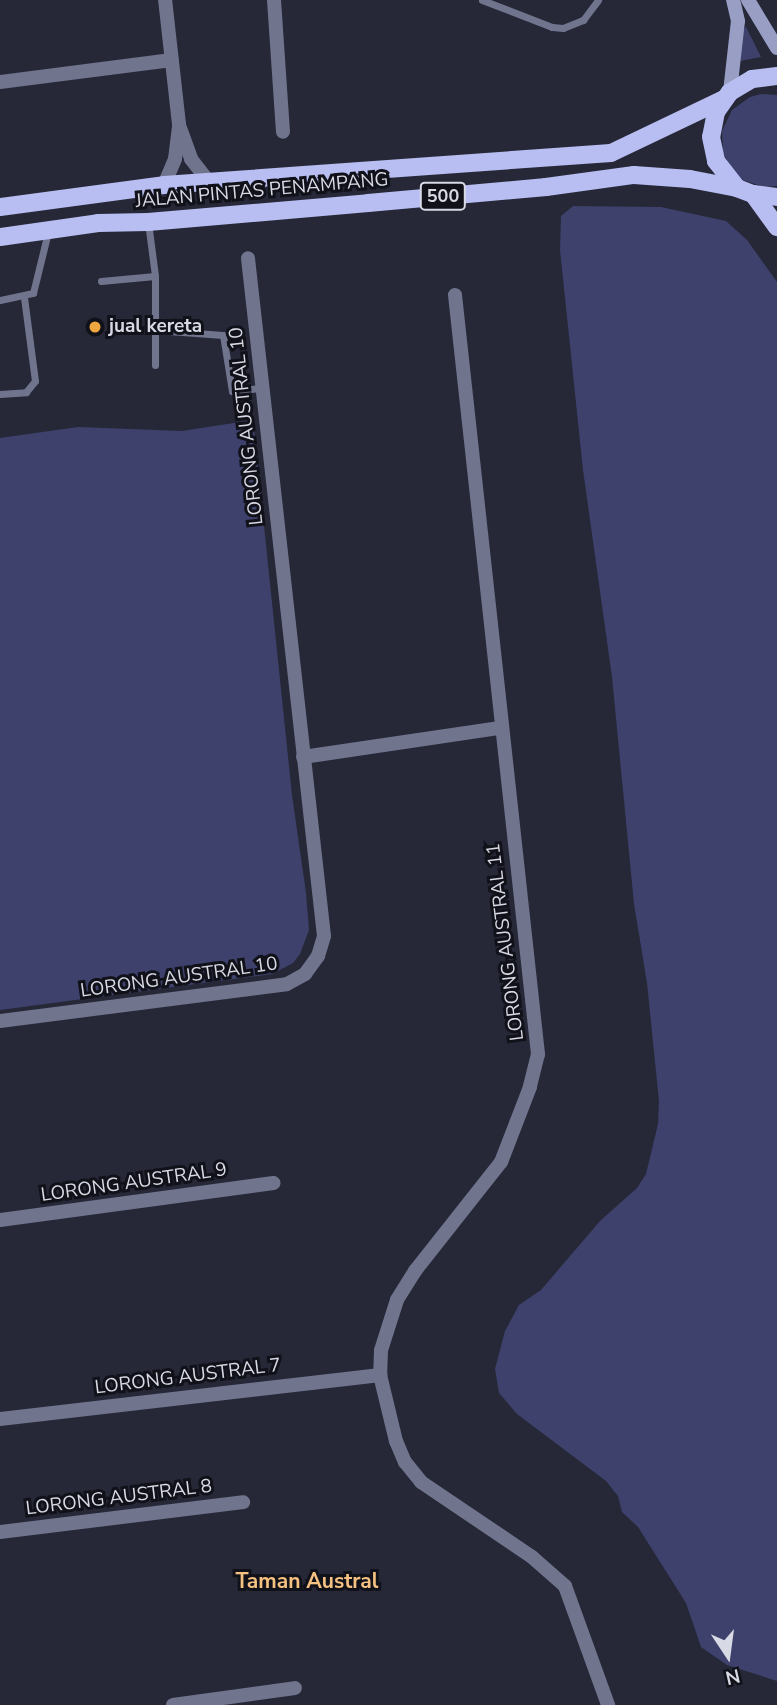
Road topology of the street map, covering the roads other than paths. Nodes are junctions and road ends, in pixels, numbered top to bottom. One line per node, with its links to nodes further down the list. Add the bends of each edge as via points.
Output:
1 (165, 0): 8 (street)
2 (274, 0): 13 (street)
3 (482, 0): 4 (lane, via 563,28 583,20)
4 (598, 0)
5 (733, 0): 11 (street, via 738,21)
6 (748, 0): 7 (street)
7 (777, 48)
8 (172, 60): 10 (street); 12 (street)
9 (777, 76): 11 (main road, 500, via 752,79)
10 (0, 82)
11 (727, 95): 14 (main road, JALAN PINTAS PENAMPANG / 500, via 611,153); 16 (main road, via 712,124 712,150 722,172)
12 (179, 124): 14 (street, via 191,159); 15 (street, via 176,159)
13 (283, 132)
14 (208, 181): 15 (main road, JALAN PINTAS PENAMPANG / 500)
15 (164, 185): 17 (main road, JALAN PINTAS PENAMPANG / 500)
16 (745, 191): 18 (main road, 500); 20 (main road, JALAN PINTAS PENAMPANG / 500, via 690,179 634,175); 22 (main road)
17 (84, 197): 19 (main road, JALAN PINTAS PENAMPANG / 500); 21 (main road, via 86,210)
18 (777, 197)
19 (0, 207)
20 (148, 222): 21 (main road, JALAN PINTAS PENAMPANG / 500); 26 (lane)
21 (99, 223): 23 (main road, JALAN PINTAS PENAMPANG / 500)
22 (777, 226)
23 (48, 231): 24 (main road, JALAN PINTAS PENAMPANG / 500); 29 (lane, via 36,288)
24 (0, 237)
25 (248, 258): 33 (street, LORONG AUSTRAL 10)
26 (155, 276): 27 (lane); 31 (lane)
27 (101, 281)
28 (455, 295): 35 (street, LORONG AUSTRAL 11)
29 (23, 297): 30 (lane); 34 (lane, via 35,381 26,391)
30 (0, 300)
31 (155, 330): 32 (lane); 33 (lane, via 223,335 232,391)
32 (155, 365)
33 (262, 388): 36 (street, LORONG AUSTRAL 10)
34 (0, 394)
35 (500, 728): 36 (street); 40 (street, LORONG AUSTRAL 11, via 538,1034 535,1072 501,1162 397,1300 381,1350)
36 (303, 757): 37 (street, LORONG AUSTRAL 10, via 324,936 318,956 305,974 287,984)
37 (0, 1021)
38 (274, 1183): 39 (street, LORONG AUSTRAL 9)
39 (0, 1220)
40 (380, 1375): 41 (street, LORONG AUSTRAL 7); 46 (street, LORONG AUSTRAL 11, via 396,1441 421,1482 532,1557 565,1586)
41 (0, 1416)
42 (243, 1502): 43 (street, LORONG AUSTRAL 8)
43 (0, 1532)
44 (295, 1688): 45 (street)
45 (173, 1705)
46 (608, 1705)

